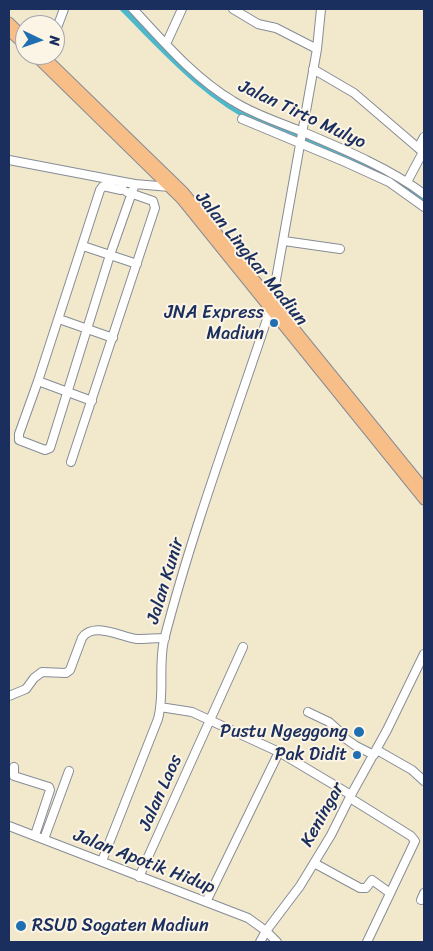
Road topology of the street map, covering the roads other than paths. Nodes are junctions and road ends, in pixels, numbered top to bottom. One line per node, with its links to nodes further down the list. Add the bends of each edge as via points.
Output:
1 (132, 9): 5 (street, Jalan Tirto Mulyo)
2 (182, 9): 5 (street)
3 (233, 9): 6 (street, via 258,24 276,28)
4 (321, 9): 6 (street, Jalan Kunir)
5 (166, 44): 12 (street, Jalan Tirto Mulyo, via 232,101)
6 (317, 50): 9 (street, Jalan Kunir)
7 (44, 65): 18 (main road, Jalan Lingkar Madiun)
8 (54, 65): 28 (main road, Jalan Lingkar Madiun, via 184,192)
9 (313, 69): 12 (street, Jalan Kunir); 13 (street, via 354,93)
10 (242, 119): 12 (street)
11 (424, 137): 13 (street)
12 (300, 138): 16 (street, Jalan Tirto Mulyo); 22 (street, via 389,182); 23 (street, Jalan Kunir)
13 (422, 151): 16 (street)
14 (9, 160): 15 (street)
15 (124, 182): 17 (street); 19 (street)
16 (407, 182): 21 (street, Jalan Tirto Mulyo)
17 (135, 184): 18 (street); 20 (street)
18 (170, 187): 28 (main road, Jalan Lingkar Madiun)
19 (121, 190): 20 (street); 24 (street, via 101,188)
20 (132, 194): 26 (street); 27 (street, via 155,204)
21 (424, 194)
22 (424, 207)
23 (284, 241): 25 (street); 28 (street, Jalan Kunir)
24 (83, 246): 26 (street); 29 (street)
25 (340, 249)
26 (110, 255): 27 (street); 30 (street)
27 (137, 264): 31 (street)
28 (271, 306): 36 (main road, Jalan Lingkar Madiun); 39 (street, Jalan Kunir)
29 (59, 319): 30 (street); 32 (street)
30 (88, 328): 31 (street); 33 (street)
31 (113, 338): 34 (street)
32 (38, 381): 33 (street); 33 (street, via 18,437 45,450 50,448)
33 (68, 391): 34 (street)
34 (92, 400): 35 (street)
35 (71, 462)
36 (416, 478): 37 (main road, Jalan Lingkar Madiun); 38 (main road, Jalan Lingkar Madiun)
37 (424, 488)
38 (424, 500)
39 (165, 638): 42 (street, via 136,638 90,631 84,634 70,670 66,673 42,672 26,689); 43 (street, Jalan Kunir, via 161,657)
40 (243, 647): 45 (street, Jalan Laos)
41 (424, 654): 47 (street, Keningar)
42 (9, 696)
43 (160, 707): 45 (street, via 192,712); 55 (street, Jalan Kunir)
44 (308, 712): 47 (street, via 329,722 356,746)
45 (210, 721): 46 (street); 57 (street, Jalan Laos)
46 (279, 752): 51 (street); 59 (street)
47 (375, 752): 50 (street, via 412,770); 51 (street, Keningar)
48 (14, 766): 53 (street, via 14,776 50,788)
49 (69, 771): 54 (street)
50 (424, 781)
51 (350, 796): 56 (street, Keningar); 58 (street, via 415,841)
52 (9, 826): 53 (street, Jalan Apotik Hidup)
53 (35, 835): 54 (street, Jalan Apotik Hidup)
54 (44, 839): 55 (street, Jalan Apotik Hidup)
55 (102, 861): 57 (street, Jalan Apotik Hidup)
56 (314, 863): 58 (street, via 360,888 366,888 372,880); 60 (street, Keningar)
57 (139, 877): 59 (street, Jalan Apotik Hidup)
58 (390, 893): 64 (street)
59 (206, 902): 60 (street, Jalan Apotik Hidup, via 248,918)
60 (268, 932): 61 (street); 62 (street); 63 (street, Jalan Apotik Hidup)
61 (260, 942)
62 (265, 942)
63 (277, 942)
64 (367, 942)

